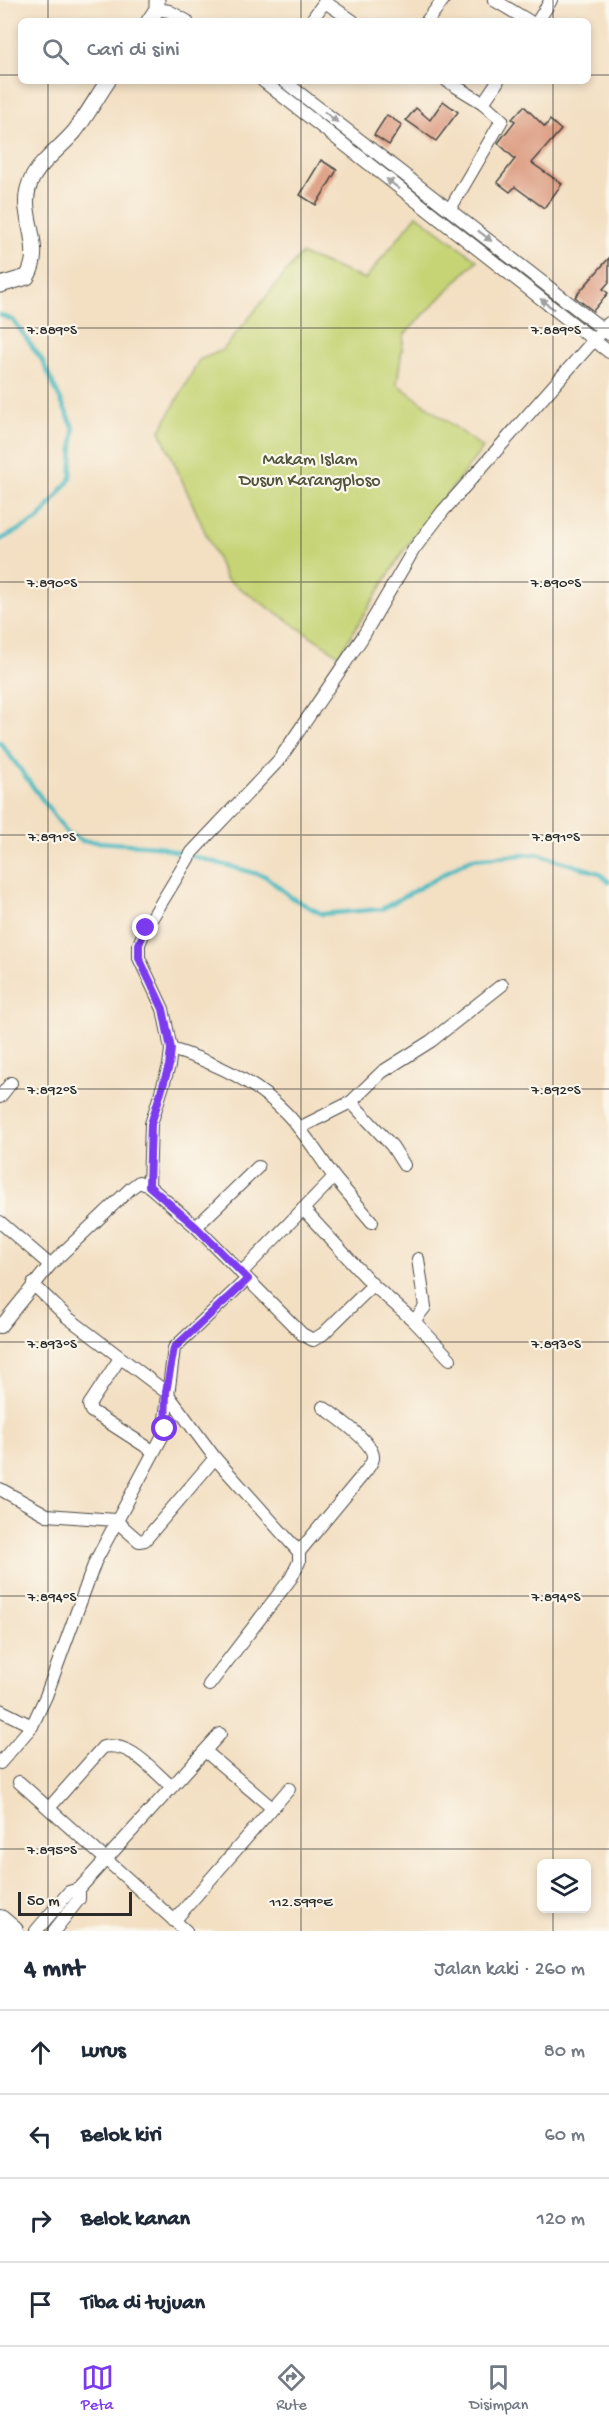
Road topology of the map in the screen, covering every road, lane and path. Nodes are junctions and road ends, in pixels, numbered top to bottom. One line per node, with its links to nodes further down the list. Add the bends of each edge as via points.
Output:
1 (443, 0): 9 (street)
2 (494, 0): 10 (street)
3 (551, 0): 11 (street)
4 (325, 1): 7 (street); 8 (street)
5 (154, 10): 6 (street, via 169,11)
6 (182, 18)
7 (312, 18)
8 (349, 18)
9 (429, 18)
10 (524, 18)
11 (540, 18)
12 (106, 84): 19 (street, via 75,131 30,182 27,194 35,251 33,267 27,277)
13 (267, 84): 21 (street, one-way to 13)
14 (288, 84): 18 (street, one-way to 18)
15 (452, 84): 17 (street)
16 (496, 84): 17 (street)
17 (483, 104): 18 (street, via 502,123)
18 (450, 209): 20 (street, one-way to 20)
19 (0, 285)
20 (607, 329): 21 (street)
21 (593, 340): 22 (street); 24 (street, via 414,549 362,638 279,760 192,852 146,928 138,952 163,1009)
22 (609, 351)
23 (502, 985): 27 (street, via 431,1041 382,1072)
24 (171, 1049): 28 (street, via 237,1075 274,1102); 32 (street)
25 (11, 1083): 26 (street)
26 (0, 1096)
27 (351, 1102): 28 (street); 29 (street, via 392,1146)
28 (298, 1128): 31 (street)
29 (404, 1165)
30 (258, 1167): 36 (street)
31 (334, 1177): 33 (street); 35 (street)
32 (140, 1185): 36 (street); 38 (street)
33 (303, 1209): 39 (street); 41 (street)
34 (0, 1222): 38 (street)
35 (372, 1222)
36 (196, 1227): 39 (street)
37 (418, 1259): 42 (street, via 425,1307)
38 (50, 1265): 40 (street)
39 (244, 1276): 41 (street, via 302,1334 313,1340); 46 (street, via 174,1348)
40 (33, 1284): 43 (street); 44 (street, via 67,1317)
41 (373, 1285): 42 (street)
42 (414, 1321): 45 (street)
43 (0, 1327)
44 (120, 1358): 46 (street); 48 (street, via 89,1405 100,1418)
45 (450, 1359)
46 (162, 1390): 48 (street, via 165,1429); 49 (street)
47 (323, 1407): 52 (street, via 365,1441 373,1458)
48 (150, 1450): 51 (street)
49 (215, 1458): 51 (street, via 145,1540 139,1542); 52 (street)
50 (0, 1489): 51 (street, via 47,1515)
51 (111, 1519): 55 (street, via 46,1696)
52 (299, 1552): 53 (street, via 291,1578)
53 (209, 1685)
54 (0, 1710): 55 (street)
55 (26, 1723): 58 (street)
56 (220, 1734): 57 (street)
57 (205, 1751): 60 (street); 62 (street)
58 (0, 1763)
59 (19, 1782): 63 (street)
60 (171, 1786): 63 (street, via 126,1748 112,1744 103,1747); 64 (street)
61 (289, 1789): 62 (street)
62 (271, 1807): 67 (street)
63 (49, 1808): 64 (street)
64 (105, 1858): 65 (street); 67 (street)
65 (79, 1889): 69 (street, via 69,1892); 70 (street, via 79,1899)
66 (0, 1920): 68 (main road)
67 (174, 1921): 71 (street)
68 (13, 1931)
69 (36, 1931)
70 (54, 1931)
71 (186, 1931)

